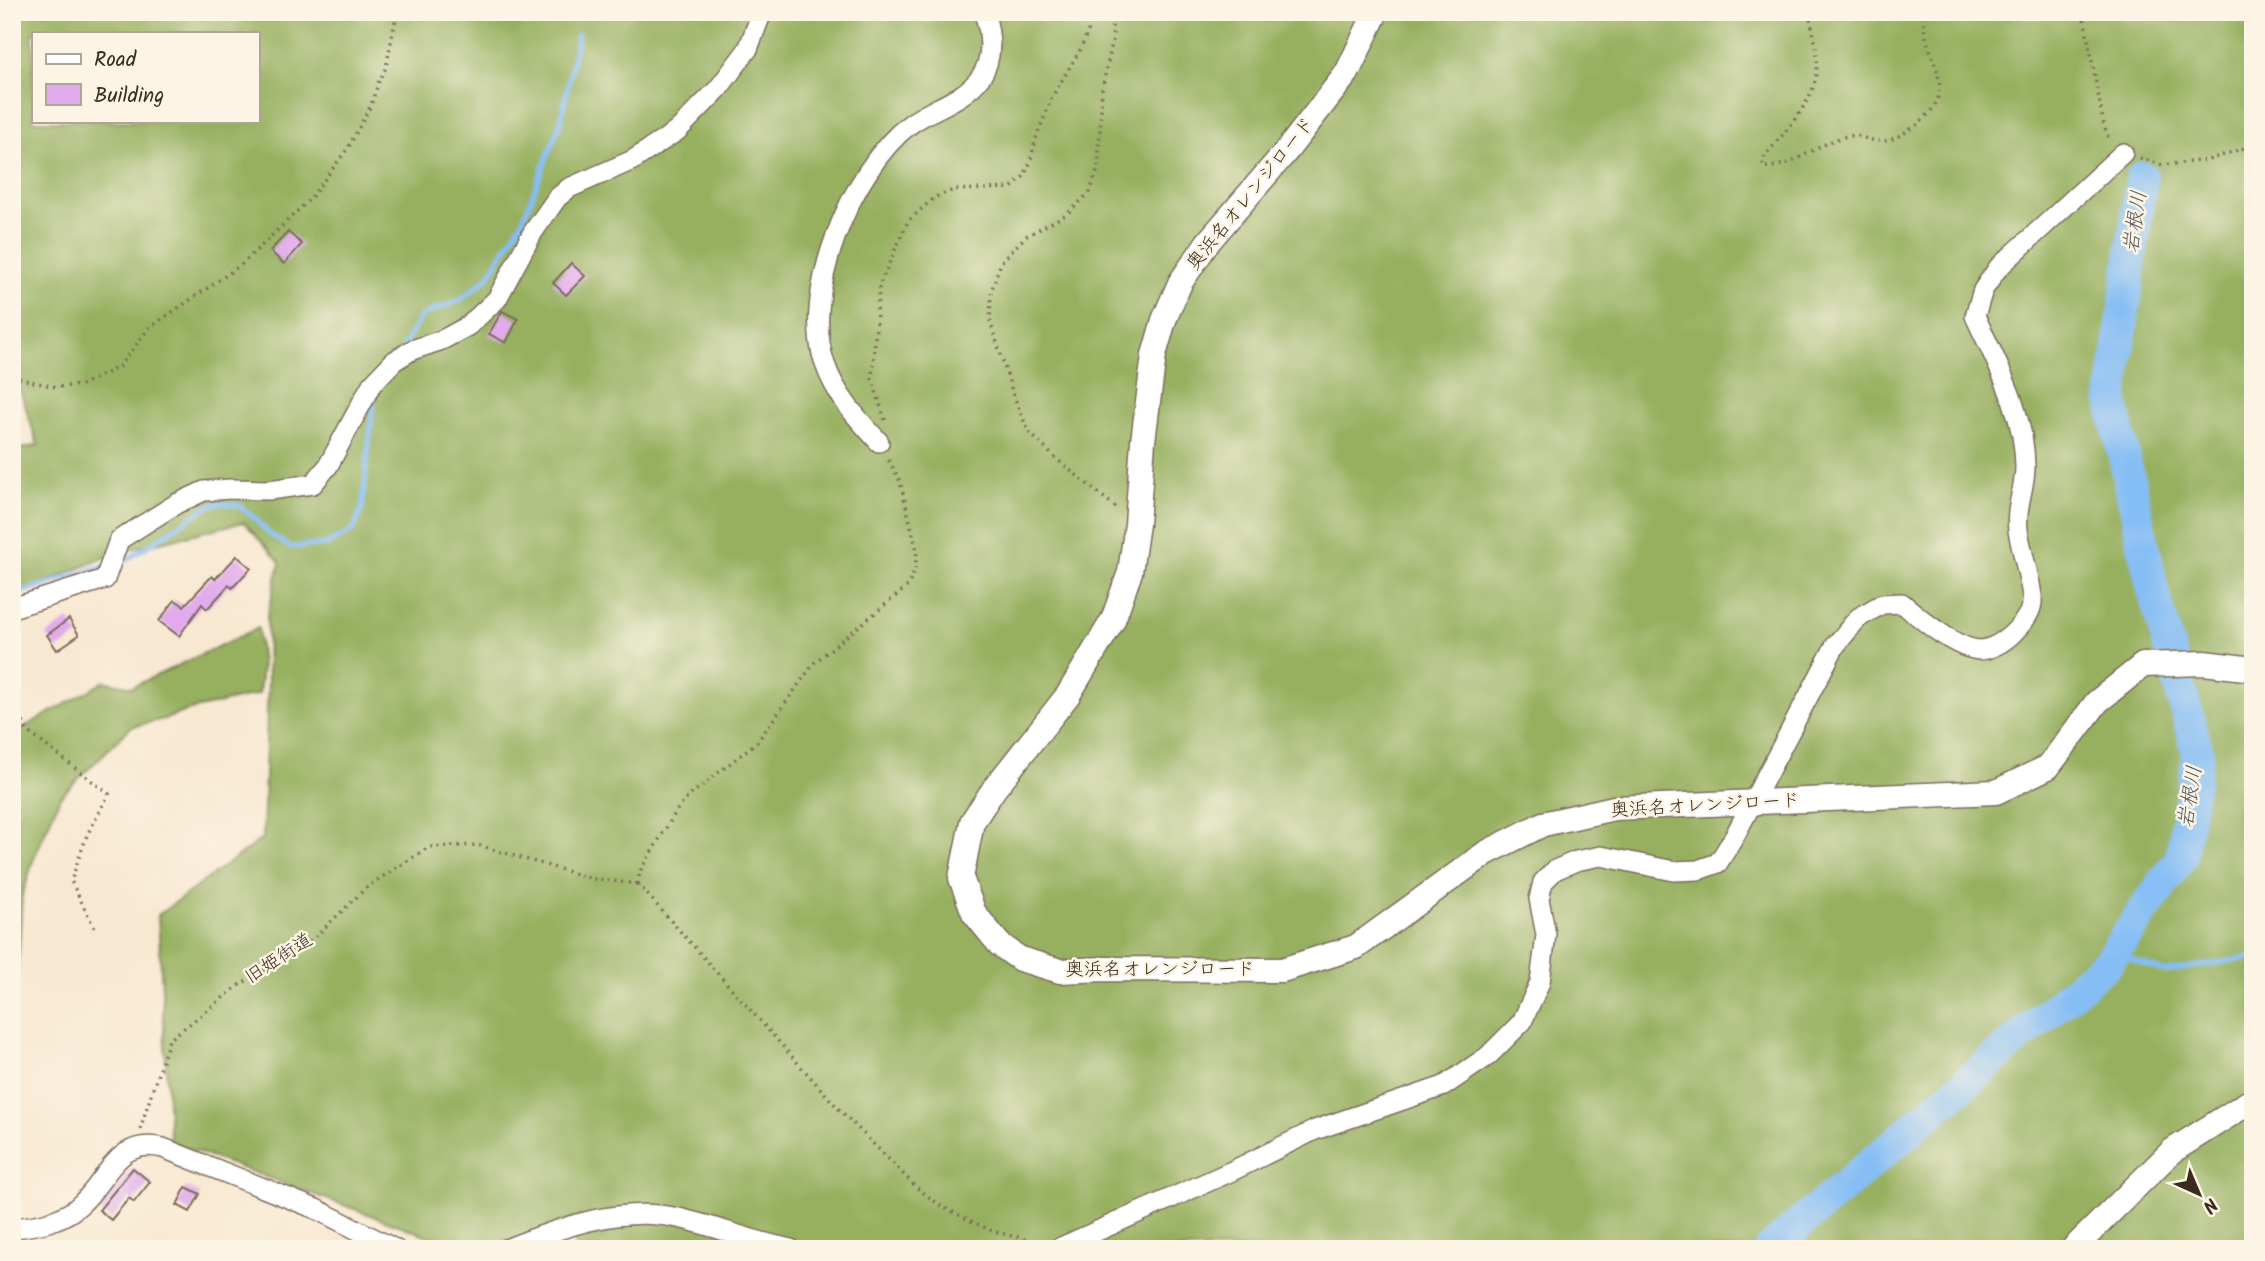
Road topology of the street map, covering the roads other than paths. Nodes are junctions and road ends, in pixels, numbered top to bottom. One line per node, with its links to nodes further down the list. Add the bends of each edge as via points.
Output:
1 (762, 12): 6 (street, via 748,49 719,89 677,131 633,159 569,188 533,232 496,299 468,326 394,361 372,384 328,466 313,484 204,491 120,540 106,579)
2 (984, 12): 5 (street, via 990,45 979,79 960,97 909,125 880,153 832,244 819,304 819,343 845,405)
3 (1376, 12): 8 (street, 奥浜名オレンジロード, via 1347,73 1208,242 1180,283 1154,355 1129,572 1113,620 1068,695 972,822 961,878 974,913 999,944 1020,959 1060,971 1282,970 1356,947 1486,853 1543,824 1614,808)
4 (2123, 153): 8 (street, via 1998,268 1983,290 1975,316 2012,398 2021,430 2025,469 2018,530 2033,602 2024,622 2004,641 1980,650 1961,645 1902,603 1882,604 1858,618 1835,646)
5 (879, 442)
6 (12, 608)
7 (2253, 669): 8 (street, 奥浜名オレンジロード, via 2204,663 2143,665 2097,702 2048,767 1996,792)
8 (1750, 804): 11 (street, via 1718,863 1698,870 1674,871 1601,856 1555,870 1543,882 1539,900 1546,934 1540,982 1522,1022 1488,1056 1444,1086 1315,1130)
9 (2253, 1102): 15 (street, via 2172,1151)
10 (12, 1227): 12 (street, via 56,1220 82,1204 121,1155 150,1145 316,1209)
11 (1058, 1248)
12 (395, 1249)
13 (506, 1249): 14 (street, via 584,1221 630,1214 676,1217)
14 (791, 1249)
15 (2073, 1249)

